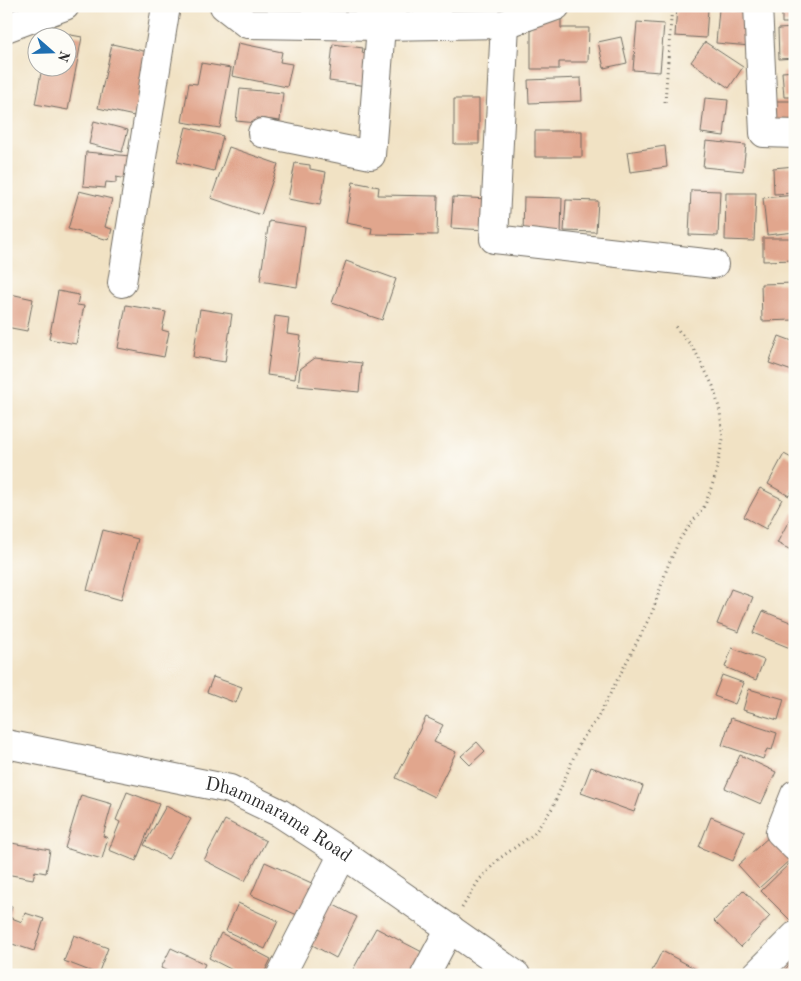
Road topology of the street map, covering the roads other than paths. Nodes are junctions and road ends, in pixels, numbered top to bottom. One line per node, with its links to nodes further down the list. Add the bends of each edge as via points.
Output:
1 (65, 6): 8 (street)
2 (166, 6): 12 (street)
3 (224, 6): 7 (street, via 247,24)
4 (556, 6): 6 (street)
5 (758, 6): 10 (street, via 764,134)
6 (505, 24): 7 (street); 11 (street, via 494,239)
7 (381, 26): 9 (street, via 371,155)
8 (6, 28)
9 (262, 132)
10 (795, 134)
11 (714, 264)
12 (122, 283)
13 (6, 744): 16 (street, Dhammarama Road, via 230,789 280,814)
14 (795, 794): 15 (street, via 780,832)
15 (795, 847)
16 (344, 854): 17 (street, Dhammarama Road); 19 (street)
17 (450, 928): 20 (street); 21 (street, Dhammarama Road)
18 (795, 936): 22 (street)
19 (281, 975)
20 (425, 975)
21 (516, 975)
22 (756, 975)

